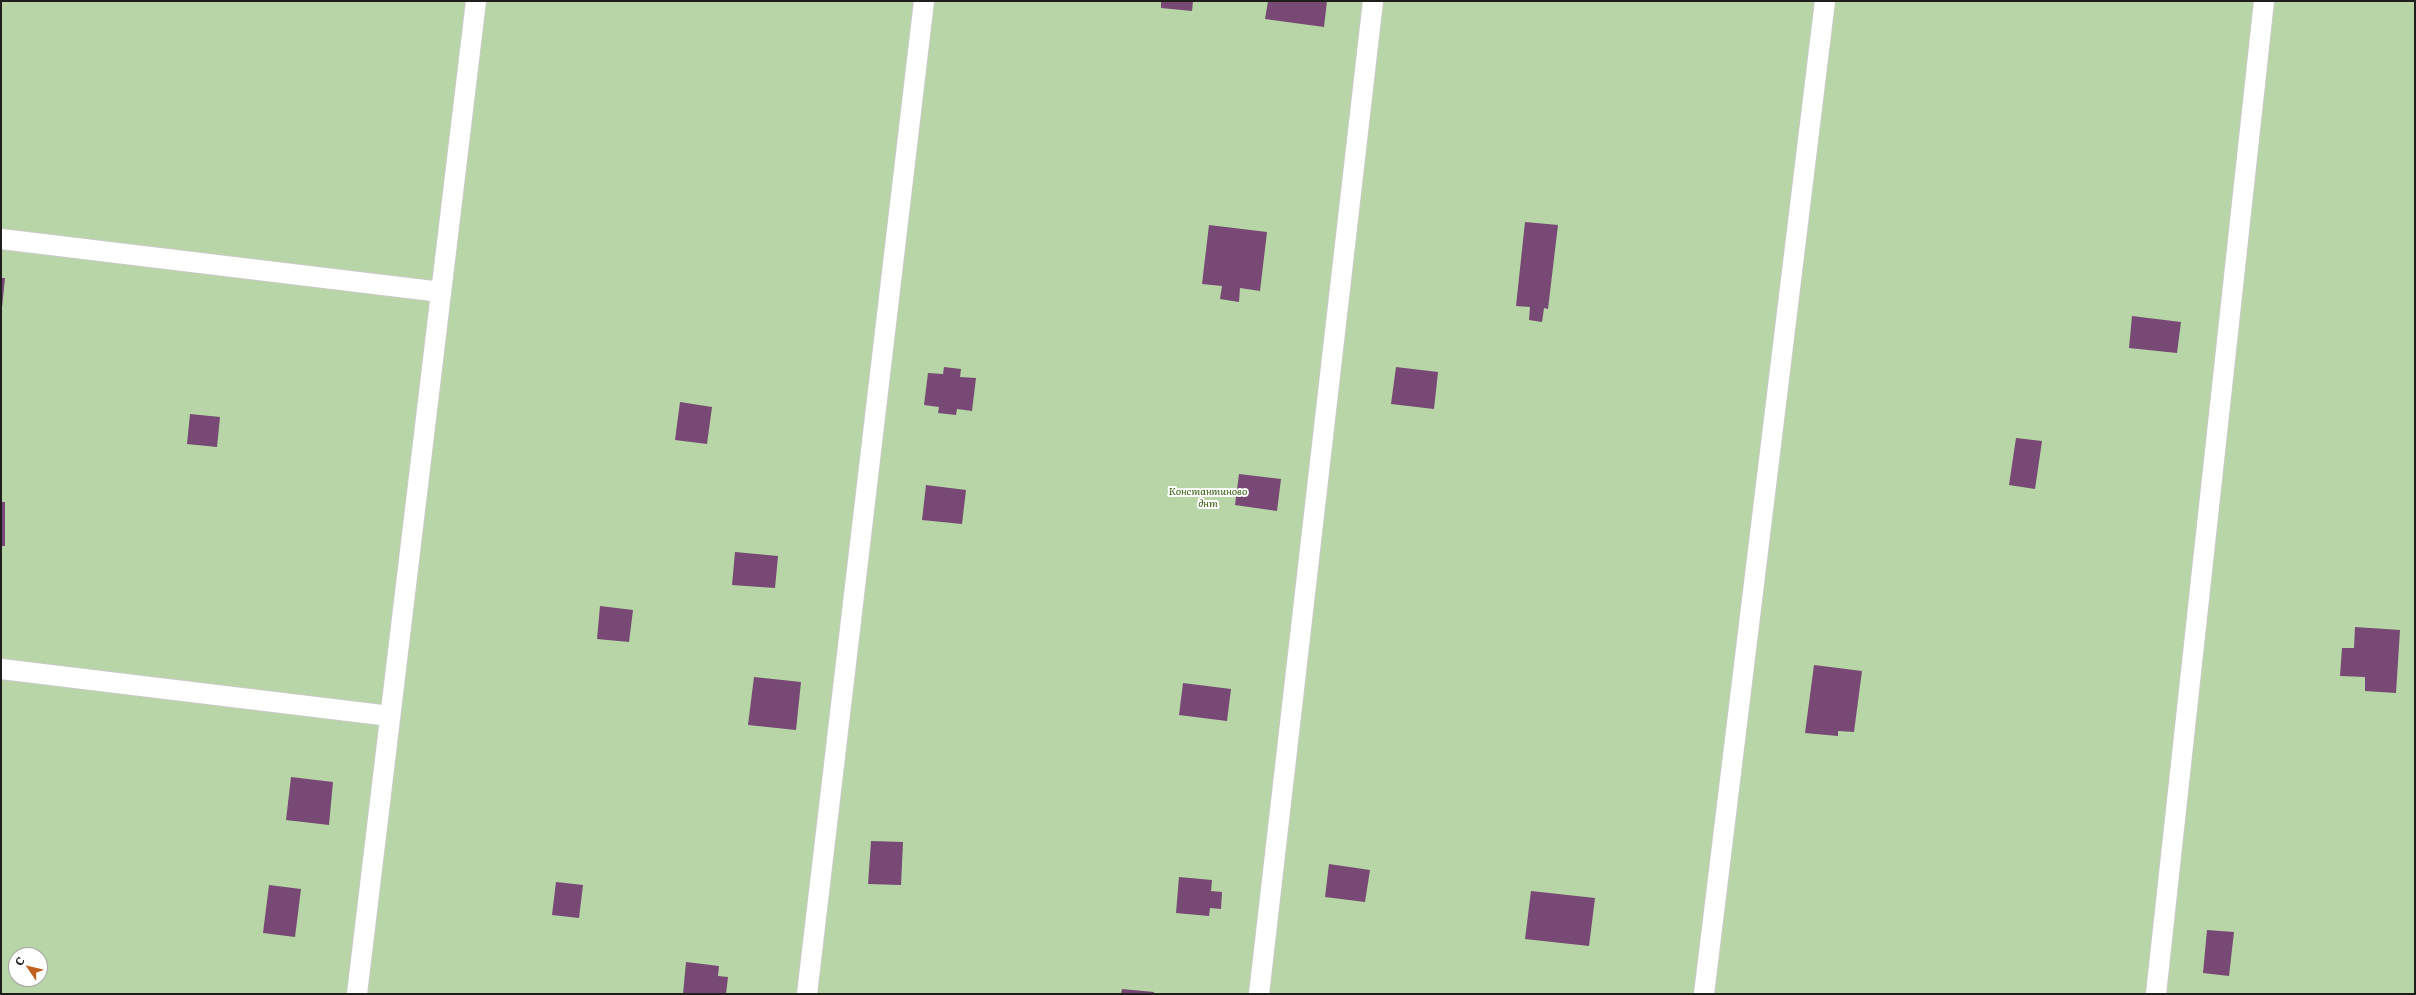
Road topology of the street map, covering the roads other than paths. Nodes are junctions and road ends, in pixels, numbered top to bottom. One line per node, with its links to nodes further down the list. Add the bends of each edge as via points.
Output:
1 (476, 1): 7 (lane)
2 (924, 1): 11 (lane)
3 (1373, 1): 12 (lane)
4 (1826, 1): 13 (lane)
5 (2264, 1): 14 (lane)
6 (1, 239): 7 (lane)
7 (441, 292): 9 (lane)
8 (1, 669): 9 (lane)
9 (390, 716): 10 (lane)
10 (356, 994)
11 (807, 994)
12 (1259, 994)
13 (1704, 994)
14 (2156, 994)

